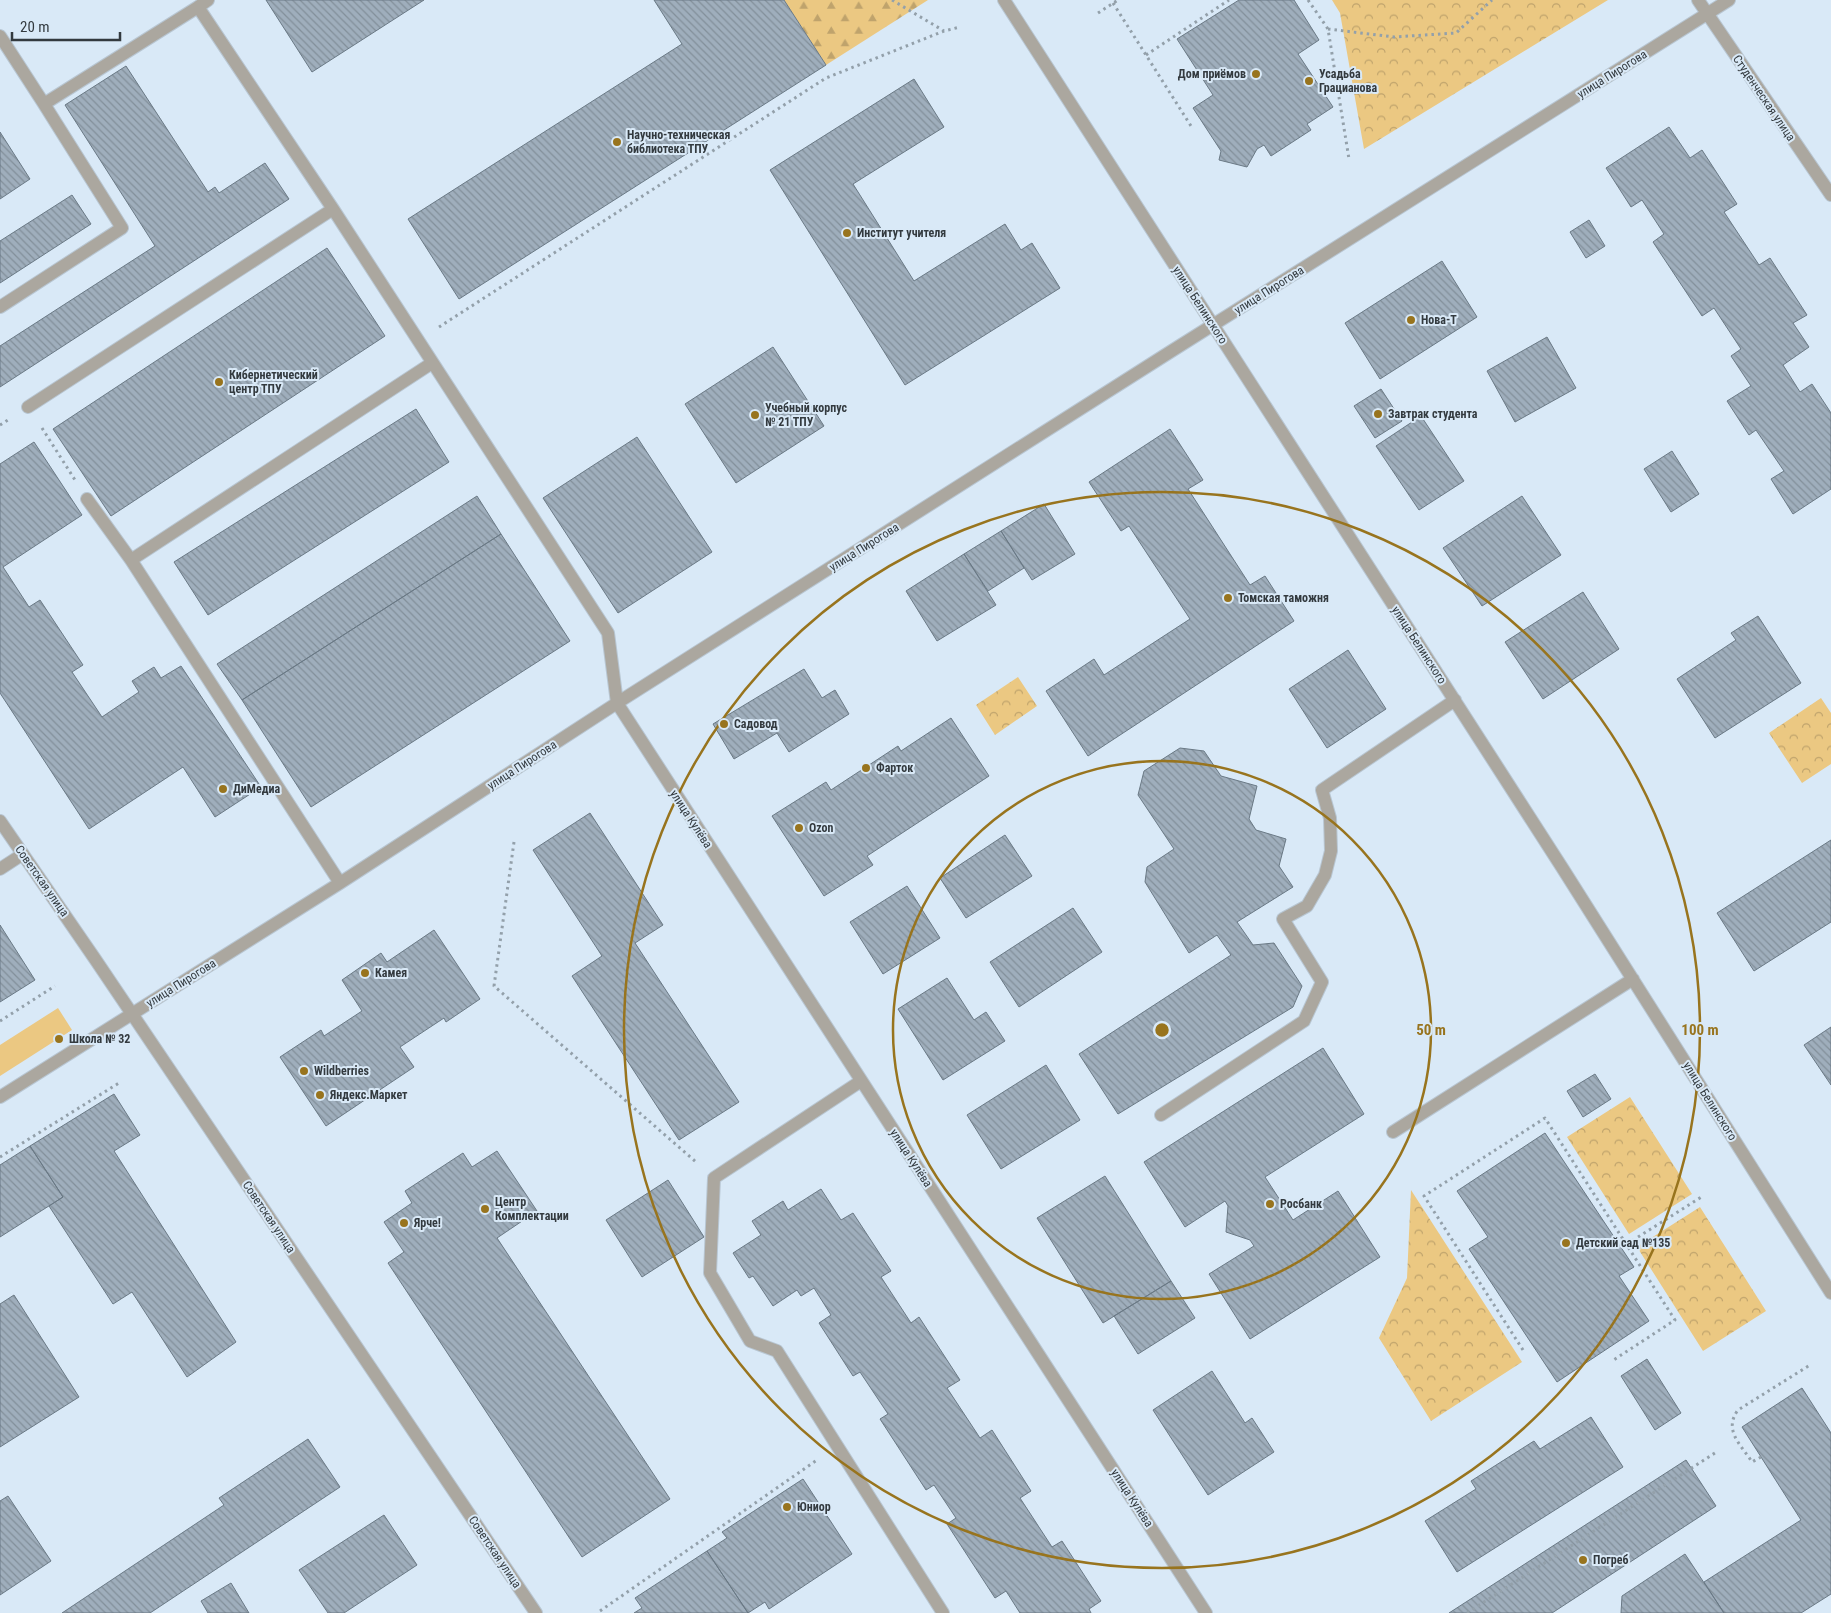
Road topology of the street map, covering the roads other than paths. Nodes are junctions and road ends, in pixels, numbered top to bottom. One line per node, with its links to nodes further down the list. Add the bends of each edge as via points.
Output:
1 (1004, 0): 11 (street, улица Белинского)
2 (1698, 0): 5 (street, Студенческая улица)
3 (1729, 0): 5 (street, улица Пирогова)
4 (203, 3): 7 (street); 9 (street)
5 (1707, 13): 8 (street, Студенческая улица); 11 (street, улица Пирогова)
6 (0, 36): 7 (street)
7 (44, 104): 10 (street, via 122,228)
8 (1831, 195)
9 (333, 209): 12 (street); 13 (street)
10 (0, 307)
11 (1213, 325): 16 (street, улица Белинского); 17 (street, улица Пирогова)
12 (432, 362): 15 (street); 17 (street, via 608,633)
13 (28, 407)
14 (87, 499): 15 (street)
15 (131, 560): 21 (street)
16 (1455, 700): 22 (street, улица Белинского); 26 (street, via 1322,790 1330,818 1331,851 1325,875 1307,906 1283,919 1322,982 1304,1021)
17 (617, 703): 21 (street, улица Пирогова); 24 (street, улица Кулёва)
18 (0, 821): 19 (street, Советская улица)
19 (23, 854): 20 (street); 23 (street, Советская улица)
20 (0, 869)
21 (340, 883): 23 (street, улица Пирогова)
22 (1633, 979): 27 (street); 28 (street, улица Белинского)
23 (132, 1014): 25 (street, улица Пирогова); 29 (street, Советская улица)
24 (861, 1081): 30 (street, via 714,1178 710,1273 750,1341 777,1352); 31 (street, улица Кулёва)
25 (0, 1097)
26 (1160, 1115)
27 (1393, 1132)
28 (1831, 1293)
29 (536, 1613)
30 (944, 1613)
31 (1206, 1613)

